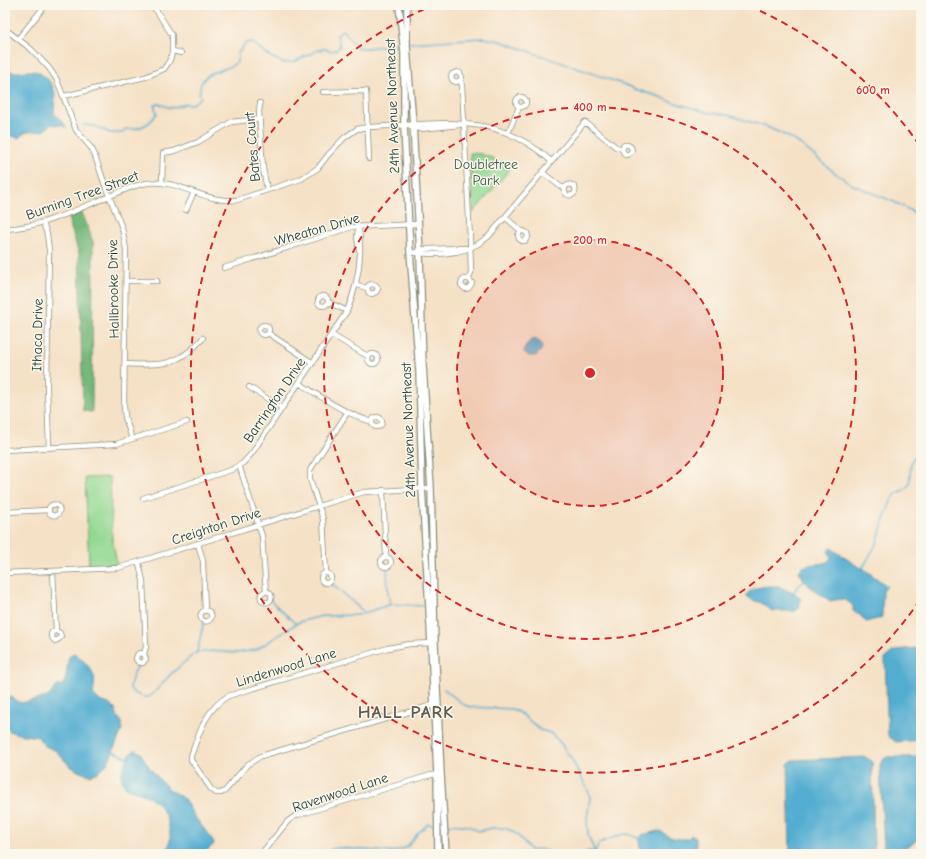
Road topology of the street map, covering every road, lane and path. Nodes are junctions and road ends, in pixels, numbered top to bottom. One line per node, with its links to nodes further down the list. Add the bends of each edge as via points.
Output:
1 (50, 5): 6 (street, via 44,7)
2 (150, 5): 8 (street, via 172,35)
3 (399, 5): 7 (street, 24th Avenue Northeast)
4 (407, 5): 7 (street, 24th Avenue Northeast)
5 (5, 28): 6 (street, Hallbrooke Drive)
6 (18, 39): 13 (street, Hallbrooke Drive, via 49,68)
7 (405, 41): 10 (street, 24th Avenue Northeast)
8 (172, 51): 9 (street); 13 (street, via 167,65 151,76)
9 (181, 53)
10 (405, 53): 18 (street, 24th Avenue Northeast); 19 (street, 24th Avenue Northeast)
11 (460, 80): 17 (street)
12 (323, 92): 20 (street, via 366,91)
13 (64, 96): 30 (street, Hallbrooke Drive, via 76,130 94,152)
14 (260, 103): 16 (street, Bates Court)
15 (519, 107): 21 (street)
16 (260, 119): 26 (street, via 231,122 198,142 164,153); 28 (street, Bates Court, via 263,169)
17 (463, 124): 19 (street, Burning Tree Street, via 420,129); 21 (street, Burning Tree Street, via 486,126); 39 (street)
18 (404, 126): 19 (street, Burning Tree Street); 20 (street, Burning Tree Street); 34 (street, 24th Avenue Northeast)
19 (414, 126): 35 (street, 24th Avenue Northeast)
20 (368, 127): 23 (street); 28 (street, Burning Tree Street, via 358,129 344,138 318,168 301,179)
21 (508, 133): 24 (street, Burning Tree Street, via 528,144)
22 (622, 150): 24 (street, via 585,122)
23 (369, 159)
24 (551, 162): 25 (street)
25 (542, 172): 27 (street); 32 (street)
26 (162, 182): 29 (street, Burning Tree Street); 30 (street, Burning Tree Street, via 138,185)
27 (565, 188)
28 (268, 189): 29 (street, Burning Tree Street, via 227,200 214,199)
29 (194, 192): 31 (street)
30 (109, 196): 33 (street, Burning Tree Street); 44 (street, Hallbrooke Drive, via 125,239)
31 (186, 210)
32 (505, 217): 38 (street); 39 (street, via 484,240)
33 (43, 223): 37 (street, Burning Tree Street); 63 (street, Ithaca Drive, via 49,250)
34 (409, 224): 35 (street, Wheaton Drive); 36 (street, Wheaton Drive); 40 (street, 24th Avenue Northeast)
35 (418, 224): 41 (street, 24th Avenue Northeast)
36 (358, 226): 42 (street, Wheaton Drive); 46 (street, Barrington Drive, via 360,252)
37 (5, 229)
38 (521, 231)
39 (470, 248): 41 (street, via 460,252); 43 (street)
40 (410, 252): 41 (street); 66 (street, 24th Avenue Northeast, via 419,371)
41 (420, 252): 67 (street, 24th Avenue Northeast, via 423,366)
42 (224, 268)
43 (469, 279)
44 (126, 281): 45 (street); 55 (street, Hallbrooke Drive)
45 (157, 281)
46 (357, 285): 47 (street); 49 (street, Barrington Drive)
47 (367, 288)
48 (328, 302): 49 (street)
49 (347, 311): 51 (street, Barrington Drive)
50 (268, 333): 54 (street)
51 (332, 335): 53 (street); 54 (street, Barrington Drive)
52 (203, 338): 55 (street, via 185,355 174,361 161,364)
53 (369, 357)
54 (313, 363): 56 (street, Barrington Drive)
55 (125, 364): 62 (street, Hallbrooke Drive, via 125,413)
56 (299, 383): 58 (street, Barrington Drive); 59 (street)
57 (249, 387): 58 (street)
58 (282, 408): 65 (street, Barrington Drive, via 258,445)
59 (347, 413): 61 (street); 70 (street, via 310,470 310,479)
60 (187, 422): 62 (street)
61 (372, 422)
62 (132, 439): 63 (street, via 110,445)
63 (49, 448): 64 (street)
64 (5, 450)
65 (239, 466): 69 (street, Barrington Drive); 73 (street)
66 (422, 488): 67 (street, Creighton Drive); 68 (street, Creighton Drive); 83 (street, 24th Avenue Northeast)
67 (431, 488): 83 (street, 24th Avenue Northeast)
68 (383, 490): 70 (street, Creighton Drive, via 364,492); 75 (street)
69 (143, 498)
70 (319, 506): 73 (street, Creighton Drive); 79 (street, via 323,525)
71 (49, 510): 72 (street)
72 (5, 512)
73 (258, 524): 74 (street, Creighton Drive); 80 (street, via 263,541)
74 (198, 544): 76 (street, Creighton Drive); 81 (street, via 203,561)
75 (386, 557)
76 (139, 563): 77 (street, Creighton Drive, via 110,569); 84 (street, via 143,582 146,647)
77 (53, 572): 78 (street, Creighton Drive); 82 (street)
78 (5, 573)
79 (326, 573)
80 (266, 592)
81 (205, 611)
82 (56, 631)
83 (433, 643): 85 (street, 24th Avenue Northeast); 85 (street, Lindenwood Lane, via 388,648 228,696 213,707 205,720 191,760 214,792 221,793 227,790 247,765 258,757)
84 (144, 654)
85 (436, 704): 86 (street, 24th Avenue Northeast)
86 (439, 774): 87 (street, Ravenwood Lane, via 295,816 283,826); 88 (street, 24th Avenue Northeast); 89 (street, 24th Avenue Northeast)
87 (261, 854)
88 (438, 854)
89 (446, 854)

